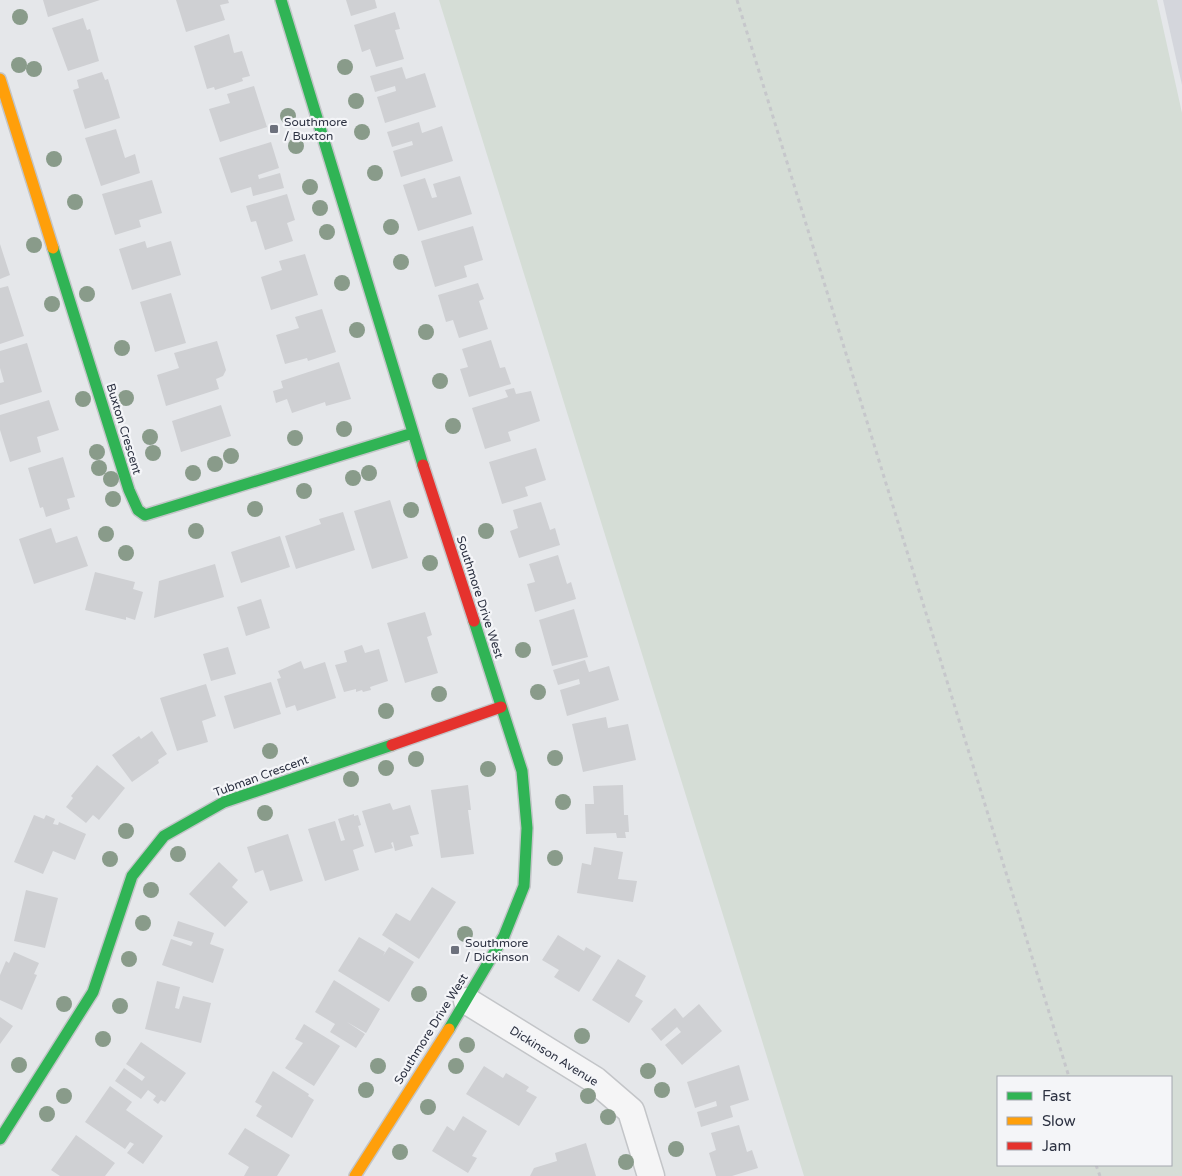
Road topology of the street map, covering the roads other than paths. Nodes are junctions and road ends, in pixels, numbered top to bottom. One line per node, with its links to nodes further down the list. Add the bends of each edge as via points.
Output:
1 (281, 0): 3 (street, Southmore Drive West)
2 (0, 79): 3 (street, Buxton Crescent, via 126,481 138,510 144,515 154,514)
3 (413, 433): 4 (street, Southmore Drive West)
4 (501, 707): 5 (street, Southmore Drive West, via 522,771 527,828 524,886 504,936); 6 (street, Tubman Crescent, via 224,802 164,836 132,876 93,992)
5 (466, 1001): 7 (street, Southmore Drive West); 8 (street, Dickinson Avenue, via 595,1080 631,1111)
6 (0, 1140)
7 (355, 1176)
8 (651, 1176)

